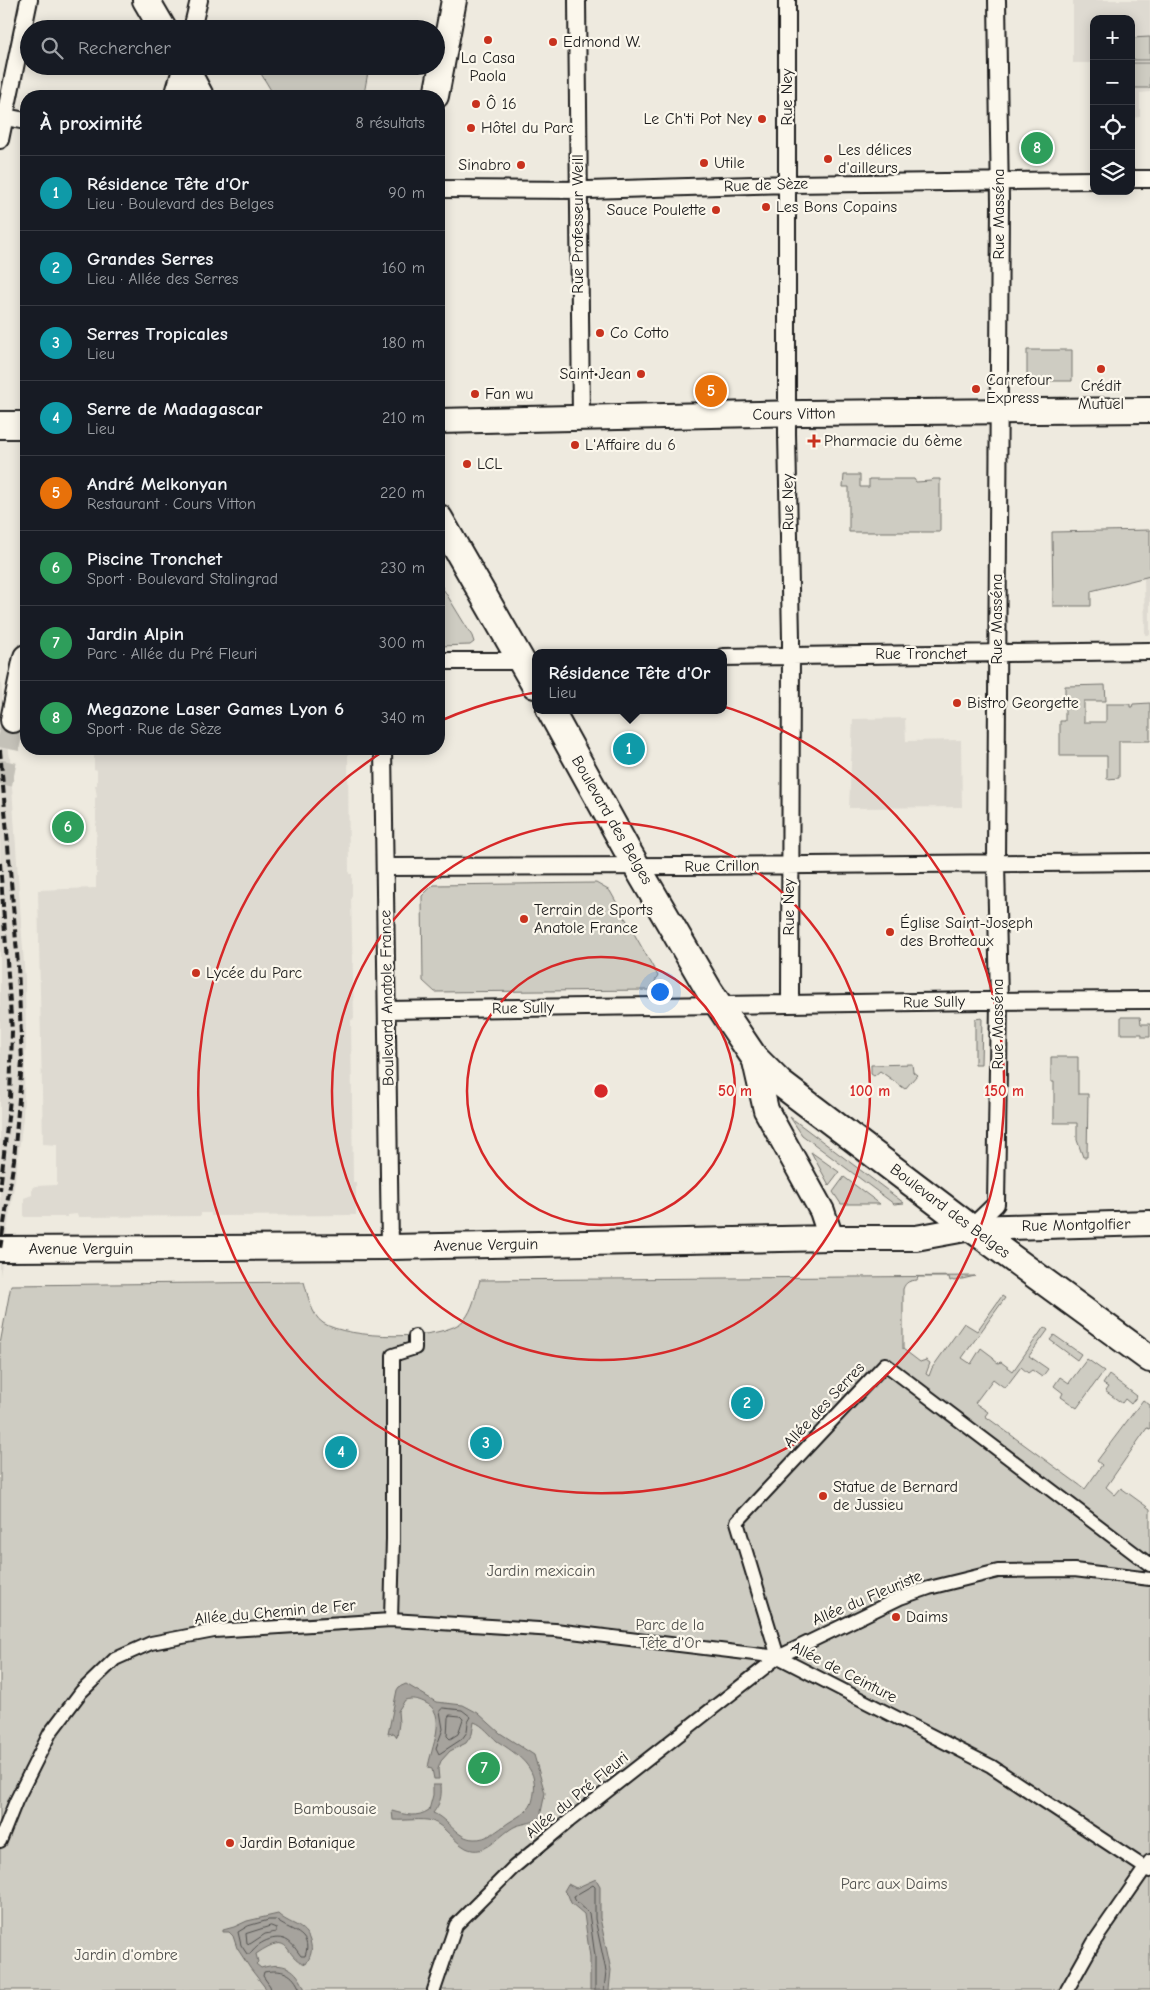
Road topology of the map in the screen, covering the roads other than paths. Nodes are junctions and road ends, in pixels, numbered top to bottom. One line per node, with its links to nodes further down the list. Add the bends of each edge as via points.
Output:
1 (29, 0): 8 (street)
2 (146, 0): 9 (main road)
3 (199, 0): 10 (street)
4 (454, 0): 12 (main road)
5 (576, 0): 28 (street, Rue Professeur Weill)
6 (787, 0): 26 (street, Rue Ney)
7 (997, 0): 25 (street, Rue Masséna)
8 (25, 20)
9 (157, 20)
10 (194, 20)
11 (20, 44): 19 (street)
12 (445, 48)
13 (180, 75): 16 (street)
14 (188, 75): 17 (main road)
15 (440, 75): 18 (main road)
16 (175, 90)
17 (197, 90)
18 (437, 90)
19 (5, 117): 20 (street); 21 (street)
20 (20, 120)
21 (0, 140)
22 (1135, 179): 23 (street)
23 (1150, 179)
24 (1090, 180): 25 (street, Rue de Sèze)
25 (1000, 181): 26 (street, Rue de Sèze); 30 (street, Rue Masséna)
26 (788, 184): 28 (street, Rue de Sèze); 31 (street, Rue Ney)
27 (445, 189): 28 (street, Rue de Sèze)
28 (578, 190): 32 (street, Rue Professeur Weill)
29 (1150, 410): 30 (main road, Cours Vitton)
30 (1000, 412): 31 (main road, Cours Vitton); 38 (street, Rue Masséna)
31 (787, 414): 32 (main road, Cours Vitton); 39 (street, Rue Ney)
32 (581, 418): 33 (main road, Cours Vitton)
33 (445, 421)
34 (0, 425): 35 (main road)
35 (20, 425)
36 (445, 528): 42 (main road)
37 (1150, 651): 38 (street, Rue Tronchet)
38 (997, 654): 39 (street, Rue Tronchet); 49 (street, Rue Masséna)
39 (790, 655): 40 (street, Rue Tronchet); 51 (street, Rue Ney)
40 (727, 657)
41 (445, 661): 42 (street)
42 (528, 661): 43 (main road)
43 (532, 675)
44 (20, 689): 46 (main road)
45 (552, 714): 50 (main road, Boulevard des Belges)
46 (13, 720)
47 (383, 755): 52 (street, Boulevard Anatole France)
48 (1150, 862): 49 (street, Rue Crillon)
49 (996, 863): 51 (street, Rue Crillon); 54 (street, Rue Masséna)
50 (637, 865): 51 (street, Rue Crillon); 52 (street, Rue Crillon); 56 (main road, Boulevard des Belges)
51 (789, 865): 55 (street, Rue Ney)
52 (385, 867): 57 (street, Boulevard Anatole France)
53 (1150, 1000): 54 (street, Rue Sully)
54 (999, 1001): 55 (street, Rue Sully); 60 (street, Rue Masséna, via 996,1204)
55 (790, 1004): 56 (street, Rue Sully)
56 (719, 1006): 57 (street, Rue Sully); 58 (main road, Boulevard des Belges)
57 (387, 1010): 62 (street, Boulevard Anatole France)
58 (754, 1057): 60 (main road, Boulevard des Belges, via 780,1083); 61 (main road, Boulevard des Belges, via 766,1110 822,1211)
59 (1150, 1223): 60 (main road, Rue Montgolfier)
60 (971, 1228): 61 (main road, Avenue Verguin, via 916,1238); 65 (main road, Boulevard des Belges)
61 (831, 1238): 62 (main road, Avenue Verguin)
62 (390, 1247): 63 (main road, Avenue Verguin)
63 (0, 1250)
64 (415, 1336): 68 (street, via 415,1348 393,1354)
65 (1150, 1359)
66 (1150, 1565): 69 (street, Allée des Serres, via 885,1364 737,1522)
67 (1150, 1579): 69 (street, Allée du Fleuriste, via 1074,1570 998,1571 900,1598)
68 (391, 1620): 69 (street, Allée de Ceinture, via 555,1630); 70 (street, Allée du Chemin de Fer, via 214,1631 151,1643 115,1659 80,1692 50,1733)
69 (778, 1657): 71 (street, Allée de Ceinture, via 990,1766); 72 (street, Allée du Pré Fleuri, via 514,1867 456,1925)
70 (0, 1841)
71 (1148, 1867): 73 (street, via 1094,1942)
72 (434, 1990)
73 (1067, 1990)

